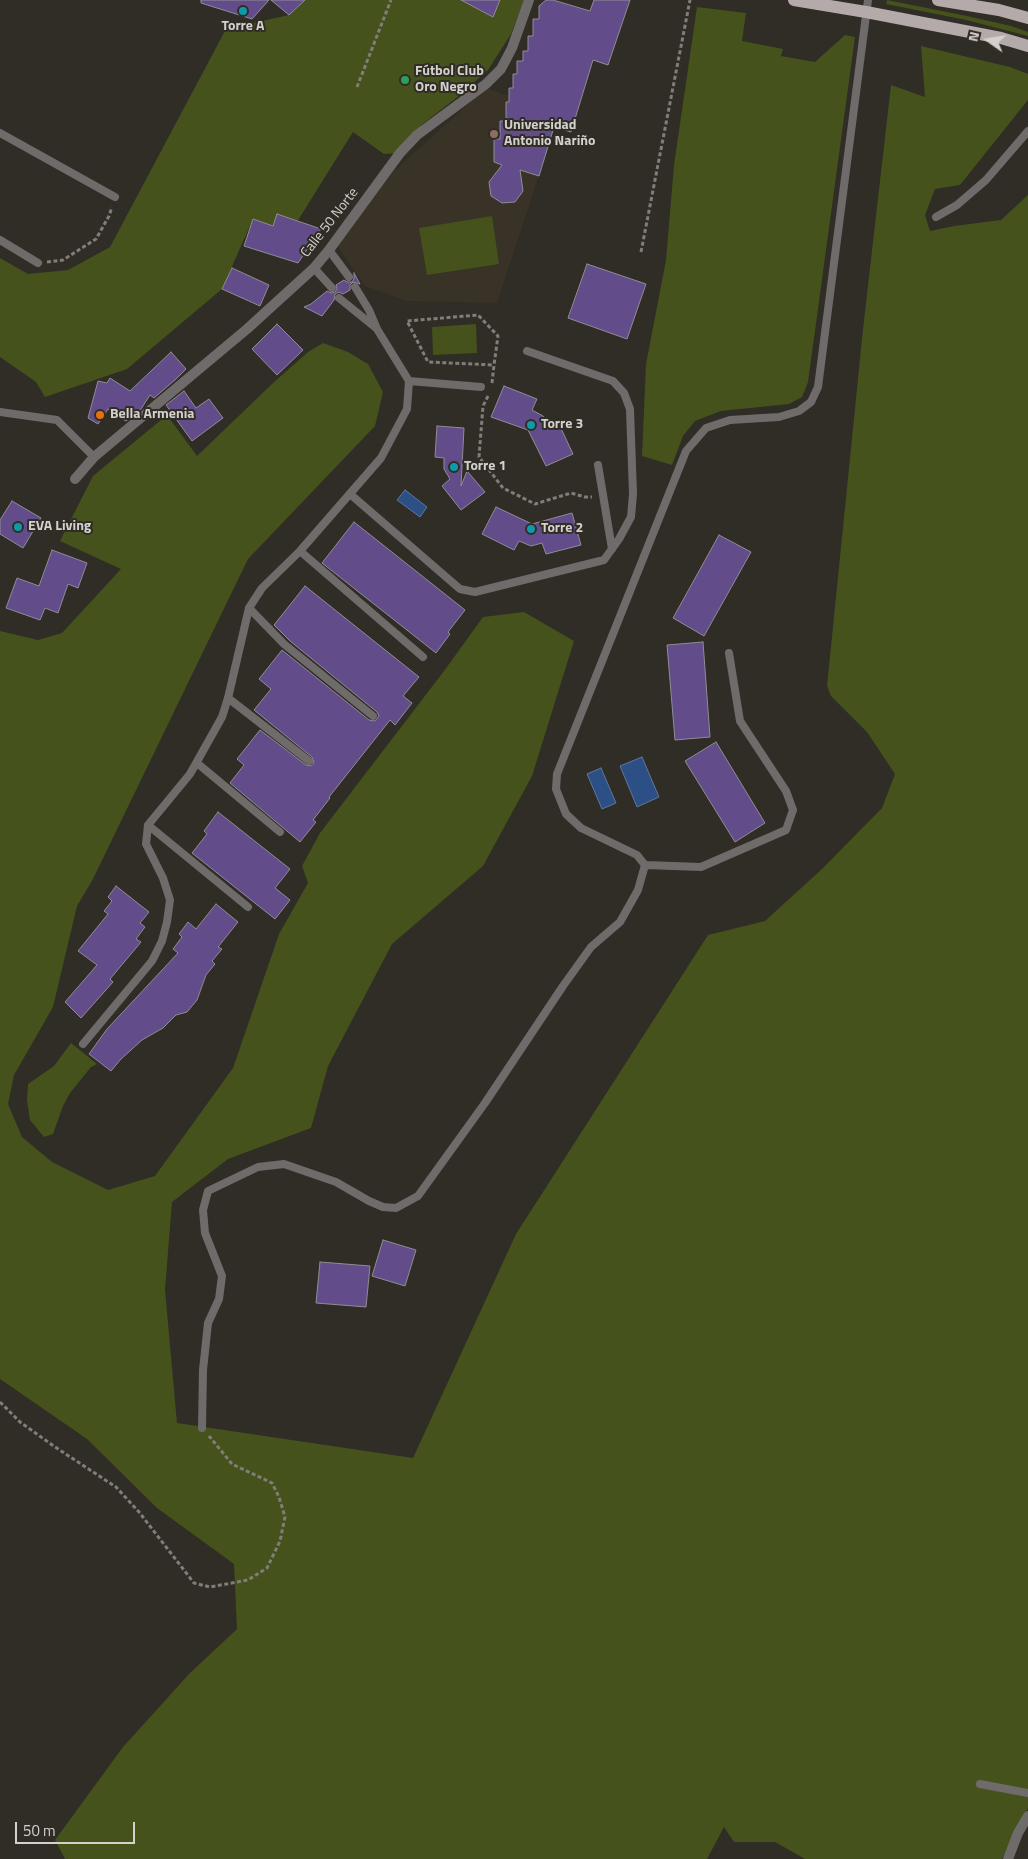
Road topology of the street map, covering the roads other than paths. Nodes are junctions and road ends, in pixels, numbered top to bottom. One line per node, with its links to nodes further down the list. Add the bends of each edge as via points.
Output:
1 (529, 0): 13 (street, Calle 50 Norte, via 501,69 486,84 417,135 400,153)
2 (794, 0): 5 (main road)
3 (940, 0): 4 (main road)
4 (977, 3): 6 (main road)
5 (867, 6): 7 (main road); 40 (lane, via 818,386 811,402 799,411 780,417 730,420 706,428 686,452 557,774 556,789 566,814 581,828 637,855)
6 (1028, 18)
7 (1028, 46)
8 (1028, 131): 11 (lane, via 986,180 957,205)
9 (0, 133): 10 (lane)
10 (115, 197)
11 (936, 217)
12 (0, 240): 14 (lane)
13 (329, 250): 15 (street, Calle 50 Norte); 16 (lane)
14 (38, 263)
15 (314, 268): 18 (lane); 25 (street, Calle 50 Norte, via 247,329)
16 (349, 277)
17 (355, 287): 20 (lane)
18 (332, 288)
19 (339, 298): 20 (lane)
20 (377, 329): 22 (lane)
21 (527, 351): 29 (lane, via 613,380 624,392 630,409 633,494 631,517)
22 (409, 381): 23 (lane); 28 (lane, via 406,409 399,426 381,458)
23 (481, 387)
24 (0, 412): 25 (lane, via 57,420)
25 (94, 457): 27 (street, Calle 50 Norte)
26 (598, 465): 29 (lane)
27 (75, 479)
28 (350, 494): 29 (lane, via 460,589 475,592 604,560); 30 (lane)
29 (612, 548)
30 (300, 551): 31 (lane, via 262,588); 33 (lane)
31 (249, 608): 34 (lane); 35 (lane, via 284,644)
32 (729, 653): 40 (lane, via 740,721 786,791 793,810 786,830 701,868)
33 (422, 657)
34 (228, 698): 36 (lane); 37 (lane, via 222,718)
35 (373, 716)
36 (309, 761)
37 (197, 763): 38 (lane); 39 (lane)
38 (148, 825): 41 (lane); 42 (lane, via 146,844 170,900 162,941 152,961)
39 (280, 832)
40 (645, 865): 43 (lane, via 638,890 620,922 591,947 418,1196 396,1208 383,1207 336,1182 284,1164 258,1167 208,1191 203,1210 205,1233 222,1276 219,1299 208,1322)
41 (248, 907)
42 (83, 1044)
43 (202, 1428)
44 (980, 1784): 45 (lane)
45 (1028, 1793)
46 (1028, 1816): 47 (street)
47 (1008, 1859)

